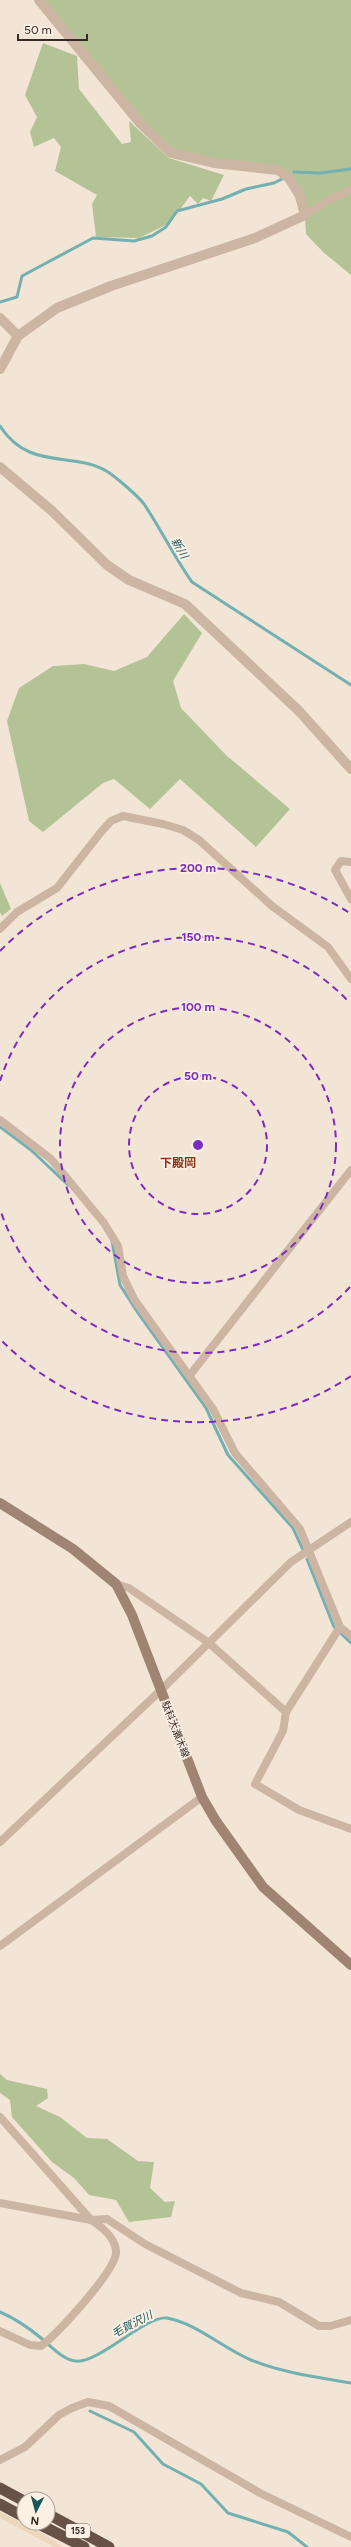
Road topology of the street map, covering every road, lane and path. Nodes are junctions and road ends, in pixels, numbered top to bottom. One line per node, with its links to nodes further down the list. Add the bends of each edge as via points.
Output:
1 (39, 0): 3 (street, via 140,123 171,153 214,163 278,170 289,178 300,196)
2 (351, 190): 3 (street)
3 (305, 215): 5 (street, via 255,238 112,286 57,308)
4 (0, 318): 5 (street)
5 (18, 336): 6 (street)
6 (0, 369)
7 (0, 467): 8 (street, via 51,510 107,565 128,580 185,604 299,711)
8 (351, 769)
9 (351, 862): 10 (street, via 341,861 335,870)
10 (351, 899)
11 (0, 929): 12 (street, via 17,912 57,888 111,821 123,816 184,830 199,840 272,906 328,947)
12 (351, 979)
13 (0, 1120): 15 (street, via 51,1159 104,1223 118,1246 123,1276 134,1299)
14 (351, 1170): 15 (street)
15 (190, 1375): 18 (street, via 213,1409 235,1453 300,1529)
16 (0, 1504): 19 (main road, 駄科大瀬木線, via 73,1549)
17 (351, 1522): 18 (street)
18 (308, 1552): 20 (street); 22 (street, via 291,1562)
19 (116, 1584): 22 (street, via 130,1588); 23 (main road, 駄科大瀬木線, via 132,1615)
20 (338, 1630): 21 (street); 24 (street)
21 (351, 1636)
22 (209, 1643): 23 (street); 24 (street)
23 (161, 1690): 25 (main road, 駄科大瀬木線); 27 (street)
24 (286, 1712): 26 (street, via 283,1731 255,1784 299,1810)
25 (202, 1797): 28 (street); 29 (main road, 駄科大瀬木線, via 263,1887)
26 (351, 1829)
27 (0, 1842)
28 (0, 1946)
29 (351, 1965)
30 (0, 2117): 32 (street)
31 (0, 2203): 32 (street)
32 (91, 2220): 33 (street, via 107,2219 145,2244 241,2293 279,2302 319,2326 330,2326); 34 (street, via 112,2238 116,2247 115,2259 99,2282 51,2339 41,2346 30,2345)
33 (351, 2320)
34 (0, 2331)
35 (0, 2460): 42 (street, via 25,2447 59,2415 72,2408 88,2402 109,2406 260,2493)
36 (0, 2488): 37 (highway)
37 (16, 2497)
38 (0, 2504): 39 (highway)
39 (16, 2512)
40 (56, 2518): 44 (highway, 153)
41 (53, 2531): 43 (highway, 153)
42 (351, 2537)
43 (84, 2547)
44 (110, 2547)

